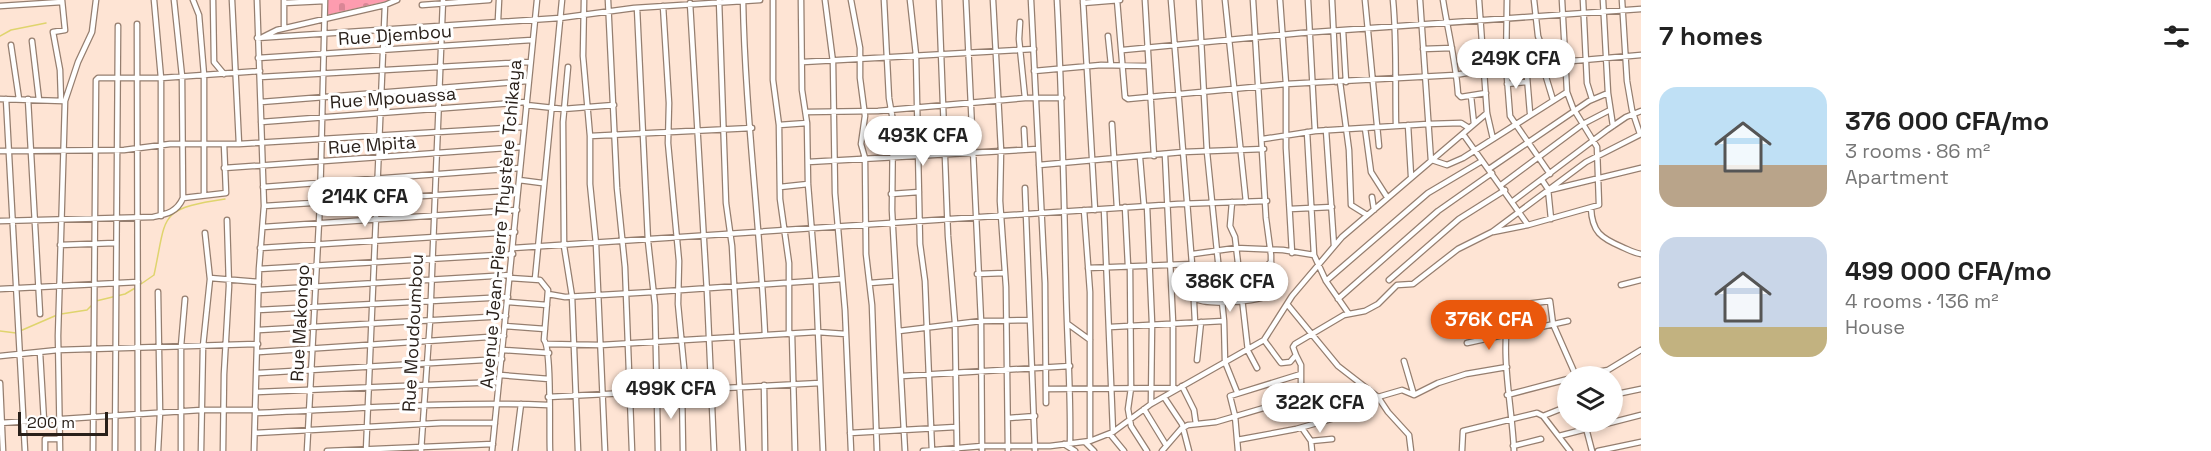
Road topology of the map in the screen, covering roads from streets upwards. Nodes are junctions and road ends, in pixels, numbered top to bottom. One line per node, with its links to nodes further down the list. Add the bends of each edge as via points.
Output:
1 (96, 0): 186 (street, via 92,32)
2 (154, 0): 153 (street)
3 (174, 0): 150 (street)
4 (193, 0): 74 (street)
5 (213, 0): 79 (street)
6 (232, 0): 145 (street)
7 (257, 0): 99 (street)
8 (325, 0): 52 (street); 75 (street, Rue Makongo)
9 (397, 0): 62 (street)
10 (489, 0): 57 (street)
11 (499, 0): 80 (street)
12 (537, 0): 76 (street, Avenue Jean-Pierre Thystère Tchikaya)
13 (562, 0): 77 (street)
14 (584, 0): 71 (street)
15 (608, 0): 68 (street)
16 (634, 0): 66 (street)
17 (653, 0): 65 (street)
18 (743, 0): 19 (street); 54 (street); 223 (street)
19 (760, 0)
20 (773, 0): 216 (street, via 773,80)
21 (801, 0): 128 (street)
22 (825, 0): 129 (street)
23 (851, 0): 125 (street)
24 (884, 0): 123 (street)
25 (910, 0): 119 (street)
26 (939, 0): 118 (street)
27 (966, 0): 116 (street)
28 (993, 0): 113 (street)
29 (1031, 0): 110 (street)
30 (1057, 0): 140 (street)
31 (1118, 0): 59 (street); 115 (street)
32 (1145, 0): 108 (street)
33 (1171, 0): 106 (street)
34 (1199, 0): 104 (street)
35 (1225, 0): 102 (street)
36 (1253, 0): 100 (street)
37 (1280, 0): 97 (street)
38 (1308, 0): 96 (street)
39 (1332, 0): 94 (street)
40 (1365, 0): 92 (street)
41 (1393, 0): 90 (street)
42 (1420, 0): 88 (street)
43 (1443, 0): 85 (street)
44 (1479, 0): 83 (street)
45 (1507, 0): 81 (street)
46 (1534, 0): 78 (street)
47 (1562, 0): 73 (street)
48 (1583, 0): 72 (street)
49 (1603, 0): 69 (street)
50 (1622, 0): 70 (street)
51 (62, 1): 56 (street); 186 (street, via 65,30 53,32)
52 (284, 1): 89 (street)
53 (697, 1): 54 (street); 60 (street)
54 (719, 1): 230 (street)
55 (22, 2): 56 (street); 61 (street)
56 (41, 2)
57 (443, 2): 63 (street); 86 (street, Rue Moudoumbou)
58 (678, 2): 60 (street); 64 (street)
59 (1083, 2): 136 (street)
60 (690, 3): 229 (street)
61 (1, 4)
62 (385, 5): 75 (street); 91 (street)
63 (422, 5)
64 (663, 6): 65 (street); 232 (street)
65 (653, 7): 66 (street)
66 (635, 8): 68 (street); 235 (street)
67 (1641, 9): 70 (street)
68 (610, 11): 71 (street); 191 (street)
69 (1604, 12): 70 (street); 72 (street); 124 (street)
70 (1622, 12): 121 (street)
71 (584, 13): 77 (street); 196 (street)
72 (1583, 13): 73 (street); 126 (street)
73 (1564, 15): 78 (street); 130 (street)
74 (199, 17): 79 (street); 148 (street)
75 (324, 18): 89 (street); 95 (street, Rue Makongo)
76 (535, 18): 77 (street); 80 (street); 101 (street, Avenue Jean-Pierre Thystère Tchikaya)
77 (560, 18): 195 (street)
78 (1535, 18): 81 (street); 131 (street)
79 (213, 20): 144 (street, via 214,62)
80 (498, 20): 86 (street)
81 (1508, 20): 83 (street); 133 (street)
82 (1020, 22): 114 (street)
83 (1481, 22): 85 (street); 141 (street)
84 (137, 24): 155 (street)
85 (1447, 24): 88 (street); 109 (street)
86 (441, 25): 91 (street); 107 (street, Rue Moudoumbou)
87 (118, 26): 154 (street)
88 (1422, 26): 90 (street); 111 (street)
89 (284, 28): 99 (street)
90 (1395, 28): 92 (street); 151 (street)
91 (384, 29): 95 (street); 112 (street)
92 (1368, 29): 93 (street); 156 (street)
93 (1343, 31): 94 (street); 160 (street)
94 (1335, 32): 96 (street); 159 (street)
95 (326, 33): 99 (street); 117 (street, Rue Makongo)
96 (1311, 33): 97 (street); 158 (street)
97 (1283, 35): 100 (street); 162 (street)
98 (1108, 36): 132 (street)
99 (260, 38): 122 (street)
100 (1255, 38): 102 (street); 164 (street)
101 (532, 40): 107 (street, Rue Djembou); 127 (street, Avenue Jean-Pierre Thystère Tchikaya)
102 (1229, 40): 104 (street); 166 (street)
103 (32, 41): 185 (street)
104 (1201, 43): 106 (street); 168 (street)
105 (11, 45): 181 (street)
106 (1175, 45): 108 (street); 170 (street)
107 (440, 46): 112 (street, Rue Djembou); 135 (street, Rue Moudoumbou)
108 (1147, 47): 115 (street); 138 (street)
109 (1452, 48): 111 (street); 147 (street)
110 (1034, 49): 114 (street); 143 (street)
111 (1423, 49): 152 (street)
112 (383, 50): 117 (street, Rue Djembou); 142 (street)
113 (996, 50): 114 (street); 116 (street); 187 (street)
114 (1020, 50): 176 (street)
115 (1123, 50): 137 (street)
116 (969, 52): 118 (street); 189 (street)
117 (325, 53): 122 (street, Rue Djembou); 149 (street, Rue Makongo)
118 (943, 54): 119 (street); 192 (street)
119 (916, 55): 123 (street); 193 (street)
120 (1641, 55): 121 (street)
121 (1627, 56): 124 (street); 208 (street)
122 (258, 58): 146 (street)
123 (888, 58): 125 (street); 198 (street)
124 (1606, 58): 126 (street); 172 (street)
125 (860, 60): 129 (street); 201 (street)
126 (1586, 60): 130 (street); 184 (street)
127 (529, 62): 135 (street); 157 (street, Avenue Jean-Pierre Thystère Tchikaya)
128 (802, 62): 129 (street); 205 (street)
129 (833, 62): 199 (street)
130 (1566, 62): 131 (street); 169 (street)
131 (1545, 63): 134 (street); 183 (street)
132 (1111, 65): 136 (street); 137 (street)
133 (1506, 65): 134 (street); 141 (street); 163 (street)
134 (1526, 65): 161 (street)
135 (440, 66): 142 (street); 165 (street, Rue Moudoumbou)
136 (1086, 66): 140 (street); 288 (street)
137 (1124, 66): 138 (street); 174 (street, via 1126,99)
138 (1148, 66): 174 (street)
139 (568, 67): 197 (street)
140 (1060, 67): 143 (street); 178 (street)
141 (1485, 68): 147 (street); 171 (street)
142 (383, 70): 149 (street); 167 (street)
143 (1034, 71): 177 (street)
144 (224, 74): 145 (street); 148 (street)
145 (235, 74): 146 (street); 251 (street)
146 (260, 74): 149 (street); 188 (street)
147 (1457, 74): 152 (street); 175 (street, via 1459,96)
148 (204, 75): 150 (street); 249 (street)
149 (325, 75): 173 (street, Rue Makongo)
150 (182, 76): 153 (street); 248 (street)
151 (1398, 77): 152 (street); 156 (street); 219 (street)
152 (1424, 77): 213 (street)
153 (161, 78): 155 (street); 252 (street)
154 (118, 79): 155 (street); 261 (street, via 96,80); 262 (street)
155 (139, 79): 255 (street)
156 (1370, 79): 160 (street); 221 (street)
157 (528, 81): 165 (street); 190 (street, Avenue Jean-Pierre Thystère Tchikaya)
158 (1314, 82): 159 (street); 162 (street); 233 (street)
159 (1338, 82): 160 (street); 227 (street)
160 (1346, 82)
161 (1526, 82): 163 (street); 207 (street)
162 (1286, 84): 164 (street); 240 (street)
163 (1507, 84): 218 (street)
164 (1259, 87): 166 (street); 243 (street)
165 (439, 88): 167 (street); 194 (street, Rue Moudoumbou)
166 (1233, 88): 168 (street); 264 (street)
167 (382, 91): 173 (street); 204 (street)
168 (1204, 92): 170 (street); 268 (street)
169 (1568, 92): 183 (street); 202 (street)
170 (1179, 93): 174 (street); 267 (street)
171 (1486, 93): 175 (street); 206 (street)
172 (1608, 93): 184 (street); 200 (street)
173 (324, 95): 188 (street); 209 (street, Rue Makongo)
174 (1151, 96): 276 (street)
175 (1472, 96): 214 (street)
176 (1025, 98): 177 (street); 187 (street)
177 (1037, 98): 178 (street); 257 (street)
178 (1062, 98): 289 (street)
179 (0, 99): 180 (street)
180 (6, 99): 181 (street); 266 (street)
181 (19, 99): 182 (street)
182 (28, 99): 185 (street); 258 (street)
183 (1553, 99): 207 (street)
184 (1592, 99): 202 (street)
185 (39, 100): 186 (street)
186 (63, 101): 259 (street)
187 (999, 101): 189 (street); 263 (street)
188 (261, 102): 210 (street)
189 (971, 103): 192 (street); 270 (street)
190 (526, 104): 194 (street, Rue Mpouassa); 195 (street, Rue Mpouassa); 222 (street, Avenue Jean-Pierre Thystère Tchikaya)
191 (614, 105): 196 (street, Rue Mpouassa); 237 (street)
192 (944, 105): 193 (street); 273 (street)
193 (918, 106): 198 (street); 275 (street)
194 (438, 107): 204 (street, Rue Mpouassa); 228 (street, Rue Moudoumbou)
195 (551, 107): 197 (street, Rue Mpouassa); 304 (street)
196 (586, 107): 197 (street, Rue Mpouassa); 241 (street)
197 (563, 109): 386 (street)
198 (891, 109): 201 (street); 277 (street)
199 (834, 110): 201 (street); 205 (street); 282 (street)
200 (1610, 110): 215 (street); 220 (street)
201 (865, 111): 280 (street, via 861,144)
202 (1575, 111): 215 (street); 247 (street)
203 (1641, 111): 208 (street)
204 (381, 112): 209 (street, Rue Mpouassa); 236 (street)
205 (806, 112): 211 (street)
206 (1487, 113): 214 (street); 244 (street)
207 (1530, 113): 218 (street)
208 (1633, 114): 220 (street); 239 (street)
209 (322, 116): 210 (street, Rue Mpouassa); 242 (street, Rue Makongo)
210 (261, 122): 246 (street)
211 (807, 123): 216 (street); 287 (street)
212 (1112, 124): 283 (street)
213 (1428, 124): 217 (street); 225 (street, via 1461,123); 284 (street)
214 (1474, 124): 225 (street)
215 (1583, 124): 245 (street); 278 (street)
216 (779, 125): 307 (street)
217 (1408, 125): 219 (street); 298 (street)
218 (1513, 125): 244 (street); 247 (street)
219 (1396, 126): 221 (street)
220 (1614, 126): 245 (street)
221 (1377, 127): 224 (street); 253 (street)
222 (524, 128): 228 (street); 254 (street, Avenue Jean-Pierre Thystère Tchikaya)
223 (752, 128): 230 (street); 371 (street, via 753,194)
224 (1365, 128): 227 (street); 317 (street, via 1371,172)
225 (1469, 128): 238 (street)
226 (1024, 129): 256 (street)
227 (1346, 129): 231 (street); 345 (street, via 1351,205)
228 (437, 130): 236 (street); 271 (street, Rue Moudoumbou)
229 (696, 130): 230 (street); 232 (street); 376 (street)
230 (723, 130): 374 (street)
231 (1326, 130): 233 (street); 331 (street)
232 (668, 131): 235 (street); 377 (street)
233 (1315, 131): 234 (street)
234 (1307, 132): 240 (street); 336 (street)
235 (642, 133): 237 (street); 379 (street)
236 (379, 134): 242 (street); 279 (street)
237 (616, 134): 241 (street); 381 (street)
238 (1463, 134): 269 (street); 284 (street)
239 (1641, 134): 272 (street)
240 (1286, 135): 243 (street); 335 (street)
241 (590, 136): 382 (street)
242 (322, 137): 246 (street); 286 (street, Rue Makongo)
243 (1263, 139): 260 (street)
244 (1493, 139): 269 (street)
245 (1594, 140): 272 (street); 297 (street)
246 (262, 142): 251 (street); 291 (street)
247 (1526, 142): 278 (street); 295 (street)
248 (181, 144): 249 (street); 252 (street); 318 (street)
249 (202, 144): 250 (street); 314 (street)
250 (224, 144): 251 (street); 292 (street)
251 (239, 144)
252 (160, 145): 255 (street); 346 (street)
253 (1379, 146)
254 (522, 147): 271 (street, Rue Mpita); 293 (street, Avenue Jean-Pierre Thystère Tchikaya)
255 (138, 148): 262 (street); 353 (street)
256 (1025, 148): 257 (street); 263 (street)
257 (1038, 148): 290 (street)
258 (30, 149): 259 (street); 266 (street); 352 (street)
259 (64, 149): 261 (street); 349 (street)
260 (1264, 149): 264 (street); 320 (street)
261 (95, 150): 262 (street); 350 (street)
262 (116, 150): 351 (street)
263 (1001, 150): 270 (street); 348 (street)
264 (1239, 150): 268 (street); 323 (street)
265 (0, 151): 266 (street)
266 (9, 151): 357 (street)
267 (1183, 152): 268 (street); 274 (street); 325 (street)
268 (1207, 152): 326 (street)
269 (1475, 152): 284 (street, via 1452,164); 285 (street)
270 (974, 153): 273 (street); 354 (street)
271 (437, 154): 279 (street, Rue Mpita); 296 (street, Rue Moudoumbou)
272 (1599, 154): 300 (street); 311 (street)
273 (945, 155): 275 (street); 360 (street)
274 (1165, 155): 276 (street); 327 (street)
275 (918, 156): 277 (street); 312 (street)
276 (1154, 156): 281 (street)
277 (894, 157): 280 (street); 313 (street)
278 (1537, 157): 297 (street); 308 (street)
279 (379, 158): 286 (street, Rue Mpita); 299 (street)
280 (865, 158): 282 (street); 364 (street)
281 (1140, 158): 283 (street); 329 (street)
282 (836, 160): 287 (street); 367 (street)
283 (1115, 160): 288 (street); 332 (street)
284 (1432, 161): 298 (street)
285 (1482, 161): 295 (street); 422 (street, via 1428,193)
286 (320, 162): 291 (street, Rue Mpita); 303 (street, Rue Makongo)
287 (808, 162): 305 (street)
288 (1091, 162): 289 (street); 339 (street)
289 (1065, 164): 290 (street); 342 (street)
290 (1039, 165): 343 (street)
291 (262, 166): 292 (street, Rue Mpita); 306 (street)
292 (224, 168): 314 (street, via 226,193)
293 (520, 168): 296 (street); 301 (street, Avenue Jean-Pierre Thystère Tchikaya)
294 (1641, 168): 300 (street)
295 (1490, 171): 308 (street); 450 (street)
296 (435, 174): 299 (street); 315 (street, Rue Moudoumbou)
297 (1550, 174): 302 (street)
298 (1411, 177): 317 (street)
299 (379, 178): 303 (street); 319 (street)
300 (1598, 179): 311 (street); 333 (street, via 1599,205)
301 (519, 180): 304 (street); 310 (street, Avenue Jean-Pierre Thystère Tchikaya)
302 (1542, 180): 311 (street); 321 (street)
303 (320, 183): 306 (street); 324 (street, Rue Makongo)
304 (542, 183): 388 (street)
305 (808, 184): 307 (street); 368 (street)
306 (263, 187): 328 (street)
307 (780, 187): 369 (street)
308 (1503, 187): 321 (street); 419 (street, via 1459,219)
309 (1025, 188): 344 (street)
310 (519, 190): 315 (street); 337 (street, Avenue Jean-Pierre Thystère Tchikaya)
311 (1548, 190): 341 (street); 355 (street)
312 (919, 192): 313 (street); 361 (street)
313 (891, 194): 362 (street)
314 (204, 195): 318 (street)
315 (433, 196): 319 (street); 347 (street, Rue Moudoumbou)
316 (1372, 197): 340 (street)
317 (1387, 197): 340 (street)
318 (183, 198): 346 (street, via 173,212)
319 (377, 199): 324 (street); 359 (street)
320 (1267, 201): 323 (street); 391 (street)
321 (1513, 201): 341 (street)
322 (1232, 202): 323 (street); 326 (street); 390 (street, via 1230,226)
323 (1246, 202)
324 (320, 203): 328 (street); 363 (street, Rue Makongo)
325 (1188, 204): 326 (street); 327 (street); 395 (street)
326 (1211, 204): 393 (street)
327 (1169, 205): 329 (street); 403 (street)
328 (264, 206): 366 (street)
329 (1145, 206): 330 (street); 406 (street)
330 (1125, 207): 332 (street); 405 (street)
331 (1332, 207): 336 (street); 387 (street)
332 (1117, 208): 334 (street)
333 (1591, 208): 355 (street); 396 (street, via 1599,236)
334 (1104, 209): 339 (street); 407 (street)
335 (1290, 209): 336 (street); 394 (street)
336 (1311, 209): 397 (street)
337 (517, 210): 347 (street); 370 (street, Avenue Jean-Pierre Thystère Tchikaya)
338 (1084, 210): 339 (street); 342 (street); 408 (street)
339 (1095, 210)
340 (1374, 210): 345 (street)
341 (1520, 211): 365 (street); 372 (street)
342 (1064, 212): 343 (street); 474 (street)
343 (1040, 213): 344 (street); 534 (street)
344 (1027, 214): 348 (street); 463 (street)
345 (1367, 215): 387 (street)
346 (161, 216): 353 (street)
347 (433, 216): 359 (street); 375 (street, Rue Moudoumbou)
348 (1001, 216): 354 (street); 411 (street)
349 (60, 217): 350 (street); 352 (street); 383 (street)
350 (94, 217): 351 (street); 384 (street)
351 (116, 217): 353 (street); 380 (street)
352 (35, 218): 357 (street); 435 (street)
353 (138, 218): 423 (street)
354 (974, 218): 360 (street); 412 (street)
355 (1551, 219): 365 (street)
356 (0, 220): 357 (street)
357 (13, 220): 437 (street)
358 (227, 220): 418 (street)
359 (377, 220): 363 (street); 378 (street)
360 (948, 220): 361 (street); 471 (street)
361 (920, 222): 362 (street); 478 (street)
362 (893, 224): 364 (street); 421 (street)
363 (319, 225): 366 (street); 385 (street, Rue Makongo)
364 (865, 225): 367 (street); 428 (street)
365 (1528, 225): 372 (street)
366 (263, 227): 389 (street)
367 (839, 228): 368 (street); 417 (street)
368 (811, 229): 369 (street); 427 (street)
369 (785, 231): 371 (street); 431 (street)
370 (515, 232): 375 (street); 392 (street, Avenue Jean-Pierre Thystère Tchikaya)
371 (759, 232): 374 (street); 430 (street)
372 (1492, 232): 461 (street, via 1458,249 1413,284 1397,285 1378,304)
373 (205, 233): 414 (street)
374 (730, 235): 376 (street); 434 (street)
375 (432, 237): 378 (street); 398 (street, Rue Moudoumbou)
376 (702, 237): 377 (street); 439 (street)
377 (677, 239): 379 (street); 441 (street)
378 (376, 240): 385 (street); 400 (street)
379 (648, 241): 381 (street); 443 (street)
380 (115, 243): 384 (street); 425 (street)
381 (622, 243): 382 (street); 444 (street)
382 (596, 244): 386 (street); 446 (street)
383 (60, 245): 384 (street); 432 (street)
384 (93, 245): 429 (street)
385 (318, 245): 389 (street); 404 (street, Rue Makongo)
386 (564, 246): 388 (street); 447 (street)
387 (1334, 246): 402 (street)
388 (538, 247): 392 (street); 416 (street)
389 (260, 248): 409 (street)
390 (1236, 249): 391 (street); 393 (street); 410 (street)
391 (1271, 249): 394 (street); 399 (street)
392 (513, 251): 398 (street); 413 (street, Avenue Jean-Pierre Thystère Tchikaya)
393 (1217, 252): 395 (street); 454 (street)
394 (1292, 253): 397 (street)
395 (1193, 254): 401 (street)
396 (1641, 254)
397 (1314, 255): 402 (street)
398 (431, 258): 400 (street); 415 (street, Rue Moudoumbou)
399 (1272, 261): 410 (street, via 1262,270); 452 (street, via 1271,294 1260,300)
400 (375, 262): 404 (street); 426 (street)
401 (1192, 264): 403 (street); 448 (street)
402 (1317, 264): 422 (street); 456 (street)
403 (1170, 265): 406 (street); 469 (street)
404 (316, 266): 409 (street); 436 (street, Rue Makongo)
405 (1130, 266): 406 (street); 407 (street); 476 (street)
406 (1150, 266): 472 (street)
407 (1108, 267): 408 (street); 479 (street)
408 (1088, 268): 494 (street)
409 (259, 269): 424 (street)
410 (1238, 270): 452 (street)
411 (1005, 273): 412 (street); 466 (street)
412 (977, 274): 465 (street)
413 (510, 277): 415 (street); 416 (street); 451 (street, Avenue Jean-Pierre Thystère Tchikaya)
414 (210, 278): 418 (street); 508 (street)
415 (431, 279): 426 (street); 453 (street, Rue Moudoumbou)
416 (535, 279): 445 (street, via 548,286)
417 (842, 279): 427 (street); 486 (street)
418 (228, 280): 424 (street); 503 (street)
419 (1389, 280)
420 (1641, 280): 433 (street)
421 (896, 281): 428 (street); 483 (street)
422 (1326, 281): 450 (street)
423 (138, 282): 425 (street); 509 (street)
424 (259, 282): 440 (street)
425 (116, 283): 429 (street); 511 (street)
426 (373, 283): 436 (street); 455 (street)
427 (816, 283): 431 (street); 484 (street)
428 (870, 283): 618 (street)
429 (96, 284): 432 (street); 513 (street)
430 (763, 284): 431 (street); 434 (street); 487 (street)
431 (789, 284): 485 (street)
432 (60, 285): 435 (street); 512 (street)
433 (1621, 285)
434 (734, 286): 439 (street); 491 (street)
435 (38, 287): 437 (street); 460 (street)
436 (317, 287): 440 (street); 458 (street, Rue Makongo)
437 (16, 288): 438 (street); 520 (street)
438 (0, 289)
439 (707, 289): 441 (street); 492 (street)
440 (259, 290): 459 (street)
441 (678, 290): 443 (street); 493 (street)
442 (158, 292): 506 (street)
443 (653, 292): 444 (street); 497 (street)
444 (626, 293): 446 (street); 502 (street)
445 (548, 294): 447 (street); 457 (street)
446 (598, 295): 447 (street); 505 (street)
447 (573, 296): 501 (street)
448 (1194, 298): 454 (street, via 1203,303); 470 (street)
449 (185, 299): 507 (street)
450 (1338, 299): 461 (street)
451 (508, 300): 453 (street); 457 (street); 462 (street, Avenue Jean-Pierre Thystère Tchikaya)
452 (1244, 300): 454 (street); 516 (street)
453 (430, 301): 455 (street); 464 (street, Rue Moudoumbou)
454 (1222, 302): 467 (street)
455 (372, 303): 458 (street); 473 (street)
456 (1287, 304): 488 (street); 495 (street)
457 (547, 305): 481 (street)
458 (315, 307): 459 (street); 480 (street, Rue Makongo)
459 (258, 310): 482 (street)
460 (40, 314)
461 (1349, 314): 488 (street)
462 (506, 316): 464 (street); 477 (street, Avenue Jean-Pierre Thystère Tchikaya)
463 (1030, 320): 466 (street); 533 (street)
464 (430, 321): 473 (street); 496 (street, Rue Moudoumbou)
465 (981, 321): 466 (street); 471 (street); 538 (street)
466 (1007, 321): 536 (street)
467 (1224, 321): 470 (street); 526 (street)
468 (1568, 321): 475 (street)
469 (1173, 322): 470 (street); 472 (street); 557 (street)
470 (1198, 322): 524 (street)
471 (955, 323): 478 (street); 540 (street)
472 (1152, 323): 476 (street); 564 (street)
473 (371, 324): 480 (street); 504 (street)
474 (1068, 324): 494 (street); 529 (street)
475 (1553, 324): 489 (street); 489 (street, via 1550,301 1518,305 1509,310); 530 (street)
476 (1131, 325): 479 (street); 560 (street)
477 (505, 326): 481 (street); 490 (street, Avenue Jean-Pierre Thystère Tchikaya)
478 (927, 327): 483 (street); 543 (street)
479 (1110, 327): 556 (street)
480 (314, 328): 482 (street); 510 (street, Rue Makongo)
481 (545, 329): 500 (street, via 544,340)
482 (258, 330): 499 (street)
483 (900, 331): 544 (street)
484 (817, 332): 485 (street); 486 (street); 549 (street)
485 (790, 334): 487 (street); 551 (street)
486 (846, 334): 623 (street)
487 (765, 335): 491 (street)
488 (1311, 335): 521 (street, via 1295,344); 574 (street, via 1338,366)
489 (1506, 335): 498 (street); 532 (street)
490 (504, 336): 496 (street); 514 (street, Avenue Jean-Pierre Thystère Tchikaya)
491 (737, 338): 492 (street); 553 (street)
492 (707, 339): 493 (street); 555 (street)
493 (681, 340): 497 (street); 558 (street)
494 (1090, 340): 559 (street)
495 (1264, 340): 516 (street); 521 (street, via 1281,363 1290,362)
496 (428, 341): 504 (street); 527 (street, Rue Moudoumbou)
497 (656, 342): 502 (street); 566 (street)
498 (1467, 343)
499 (258, 344): 503 (street); 517 (street)
500 (548, 344): 501 (street); 519 (street)
501 (574, 344): 505 (street); 576 (street)
502 (627, 344): 505 (street); 571 (street)
503 (225, 345): 508 (street); 588 (street)
504 (371, 345): 510 (street); 528 (street)
505 (600, 345): 570 (street)
506 (160, 346): 507 (street); 509 (street); 592 (street)
507 (181, 346): 508 (street); 591 (street)
508 (203, 346): 586 (street)
509 (139, 347): 511 (street); 593 (street)
510 (313, 347): 517 (street); 537 (street, Rue Makongo)
511 (117, 349): 513 (street); 596 (street)
512 (58, 350): 513 (street); 518 (street); 603 (street)
513 (94, 350): 600 (street)
514 (503, 350): 519 (street); 523 (street, Avenue Jean-Pierre Thystère Tchikaya)
515 (1641, 350): 531 (street)
516 (1248, 351): 526 (street); 535 (street)
517 (259, 352): 539 (street)
518 (40, 353): 520 (street); 605 (street)
519 (549, 353): 545 (street)
520 (19, 355): 522 (street); 607 (street)
521 (1296, 355): 541 (street)
522 (0, 356)
523 (502, 359): 527 (street); 542 (street, Avenue Jean-Pierre Thystère Tchikaya)
524 (1197, 360)
525 (1404, 361): 572 (street)
526 (1225, 362): 557 (street); 568 (street)
527 (427, 363): 528 (street); 550 (street, Rue Moudoumbou)
528 (370, 366): 537 (street); 554 (street)
529 (1070, 366): 534 (street); 563 (street)
530 (1572, 366)
531 (1615, 366)
532 (1507, 367): 572 (street, via 1466,374); 573 (street)
533 (1033, 368): 534 (street); 536 (street); 597 (street)
534 (1047, 368): 562 (street)
535 (1257, 368)
536 (1007, 369): 538 (street); 601 (street)
537 (311, 370): 539 (street); 561 (street, Rue Makongo)
538 (980, 372): 540 (street); 641 (street)
539 (258, 373): 567 (street)
540 (955, 374): 543 (street); 613 (street)
541 (1301, 374): 568 (street); 598 (street, via 1301,397)
542 (500, 375): 545 (street); 546 (street, Avenue Jean-Pierre Thystère Tchikaya)
543 (929, 375): 544 (street); 616 (street)
544 (902, 376): 619 (street)
545 (549, 379): 575 (street)
546 (499, 382): 550 (street); 578 (street, Avenue Jean-Pierre Thystère Tchikaya)
547 (1557, 382): 573 (street)
548 (0, 383): 608 (street)
549 (820, 383): 551 (street); 670 (street)
550 (426, 384): 554 (street); 580 (street, Rue Moudoumbou)
551 (793, 384): 552 (street); 669 (street)
552 (764, 385): 553 (street); 668 (street)
553 (740, 386): 555 (street); 667 (street)
554 (369, 387): 561 (street); 584 (street)
555 (712, 387): 558 (street); 666 (street)
556 (1111, 387): 559 (street); 560 (street); 624 (street)
557 (1178, 387): 564 (street); 577 (street); 610 (street, via 1194,410)
558 (684, 388): 566 (street); 665 (street)
559 (1090, 388): 563 (street); 630 (street)
560 (1131, 388): 564 (street); 606 (street)
561 (310, 389): 567 (street); 590 (street, Rue Makongo)
562 (1046, 389): 563 (street); 579 (street)
563 (1071, 389): 634 (street)
564 (1152, 389): 582 (street)
565 (1641, 389): 569 (street)
566 (655, 390): 571 (street); 664 (street)
567 (256, 392): 589 (street)
568 (1237, 392): 598 (street, via 1230,396)
569 (1623, 393)
570 (602, 395): 571 (street); 576 (street); 662 (street)
571 (630, 395): 663 (street)
572 (1414, 395): 574 (street, via 1402,390)
573 (1507, 395): 602 (street)
574 (1378, 396): 684 (street, via 1409,435)
575 (549, 397): 576 (street); 583 (street)
576 (576, 397): 661 (street)
577 (1164, 397): 582 (street); 615 (street, via 1182,424)
578 (497, 403): 580 (street); 581 (street); 609 (street, Avenue Jean-Pierre Thystère Tchikaya)
579 (1046, 403)
580 (424, 404): 584 (street); 611 (street, Rue Moudoumbou)
581 (521, 404): 583 (street); 659 (street)
582 (1151, 404): 585 (street)
583 (548, 405): 660 (street)
584 (366, 409): 590 (street); 612 (street)
585 (1144, 409): 606 (street); 635 (street)
586 (201, 410): 588 (street); 591 (street); 653 (street)
587 (1557, 410): 599 (street)
588 (223, 411): 589 (street); 654 (street)
589 (256, 411): 590 (street); 622 (street)
590 (308, 411): 617 (street, Rue Makongo)
591 (180, 412): 592 (street); 652 (street)
592 (160, 413): 593 (street); 651 (street)
593 (139, 414): 596 (street); 650 (street)
594 (1349, 414): 614 (street)
595 (1641, 415): 604 (street)
596 (115, 416): 600 (street); 649 (street)
597 (1035, 416): 601 (street); 638 (street)
598 (1235, 416): 610 (street); 628 (street)
599 (1543, 416): 602 (street, via 1537,413); 625 (street)
600 (93, 418): 603 (street); 648 (street)
601 (1009, 418): 637 (street)
602 (1510, 418): 640 (street); 685 (street, via 1462,431)
603 (59, 419): 605 (street); 626 (street)
604 (1623, 419)
605 (44, 421): 607 (street)
606 (1129, 421): 624 (street); 679 (street)
607 (23, 422): 608 (street); 645 (street)
608 (1, 423): 644 (street)
609 (495, 423): 611 (street); 633 (street, Avenue Jean-Pierre Thystère Tchikaya)
610 (1196, 424): 615 (street)
611 (421, 425): 612 (street); 636 (street, Rue Moudoumbou)
612 (366, 427): 617 (street); 642 (street)
613 (956, 427): 616 (street); 643 (street)
614 (1302, 428): 628 (street); 631 (street)
615 (1181, 429): 635 (street); 681 (street)
616 (930, 430): 619 (street); 675 (street)
617 (307, 431): 622 (street); 656 (street, Rue Makongo)
618 (877, 431): 619 (street); 623 (street); 672 (street)
619 (904, 431): 673 (street)
620 (1572, 432): 625 (street)
621 (1587, 432): 687 (street)
622 (255, 433): 655 (street)
623 (850, 433): 671 (street)
624 (1112, 433): 630 (street); 678 (street)
625 (1559, 436): 686 (street)
626 (60, 439): 646 (street, via 45,439); 647 (street)
627 (1332, 439): 631 (street)
628 (1237, 440): 682 (street)
629 (1541, 440): 640 (street)
630 (1088, 441): 634 (street); 677 (street)
631 (1311, 441): 683 (street)
632 (1641, 441): 688 (street)
633 (493, 444): 636 (street); 658 (street, Avenue Jean-Pierre Thystère Tchikaya)
634 (1067, 444): 639 (street); 676 (street)
635 (1166, 445): 680 (street)
636 (421, 448): 642 (street)
637 (1008, 448): 638 (street); 641 (street)
638 (1036, 448): 639 (street)
639 (1053, 448)
640 (1513, 448)
641 (982, 449): 643 (street)
642 (366, 450): 657 (street)
643 (957, 450): 675 (street)
644 (3, 451)
645 (24, 451)
646 (45, 451)
647 (60, 451)
648 (93, 451)
649 (115, 451)
650 (138, 451)
651 (158, 451)
652 (181, 451)
653 (201, 451)
654 (223, 451)
655 (254, 451)
656 (307, 451)
657 (327, 451)
658 (492, 451)
659 (515, 451)
660 (550, 451)
661 (578, 451)
662 (605, 451)
663 (632, 451)
664 (658, 451)
665 (683, 451)
666 (714, 451)
667 (743, 451)
668 (765, 451)
669 (795, 451)
670 (823, 451)
671 (851, 451)
672 (877, 451)
673 (905, 451)
674 (923, 451): 675 (street)
675 (931, 451)
676 (1075, 451)
677 (1094, 451)
678 (1124, 451)
679 (1146, 451)
680 (1162, 451)
681 (1189, 451)
682 (1238, 451)
683 (1312, 451)
684 (1411, 451)
685 (1462, 451)
686 (1570, 451)
687 (1592, 451)
688 (1598, 451)

